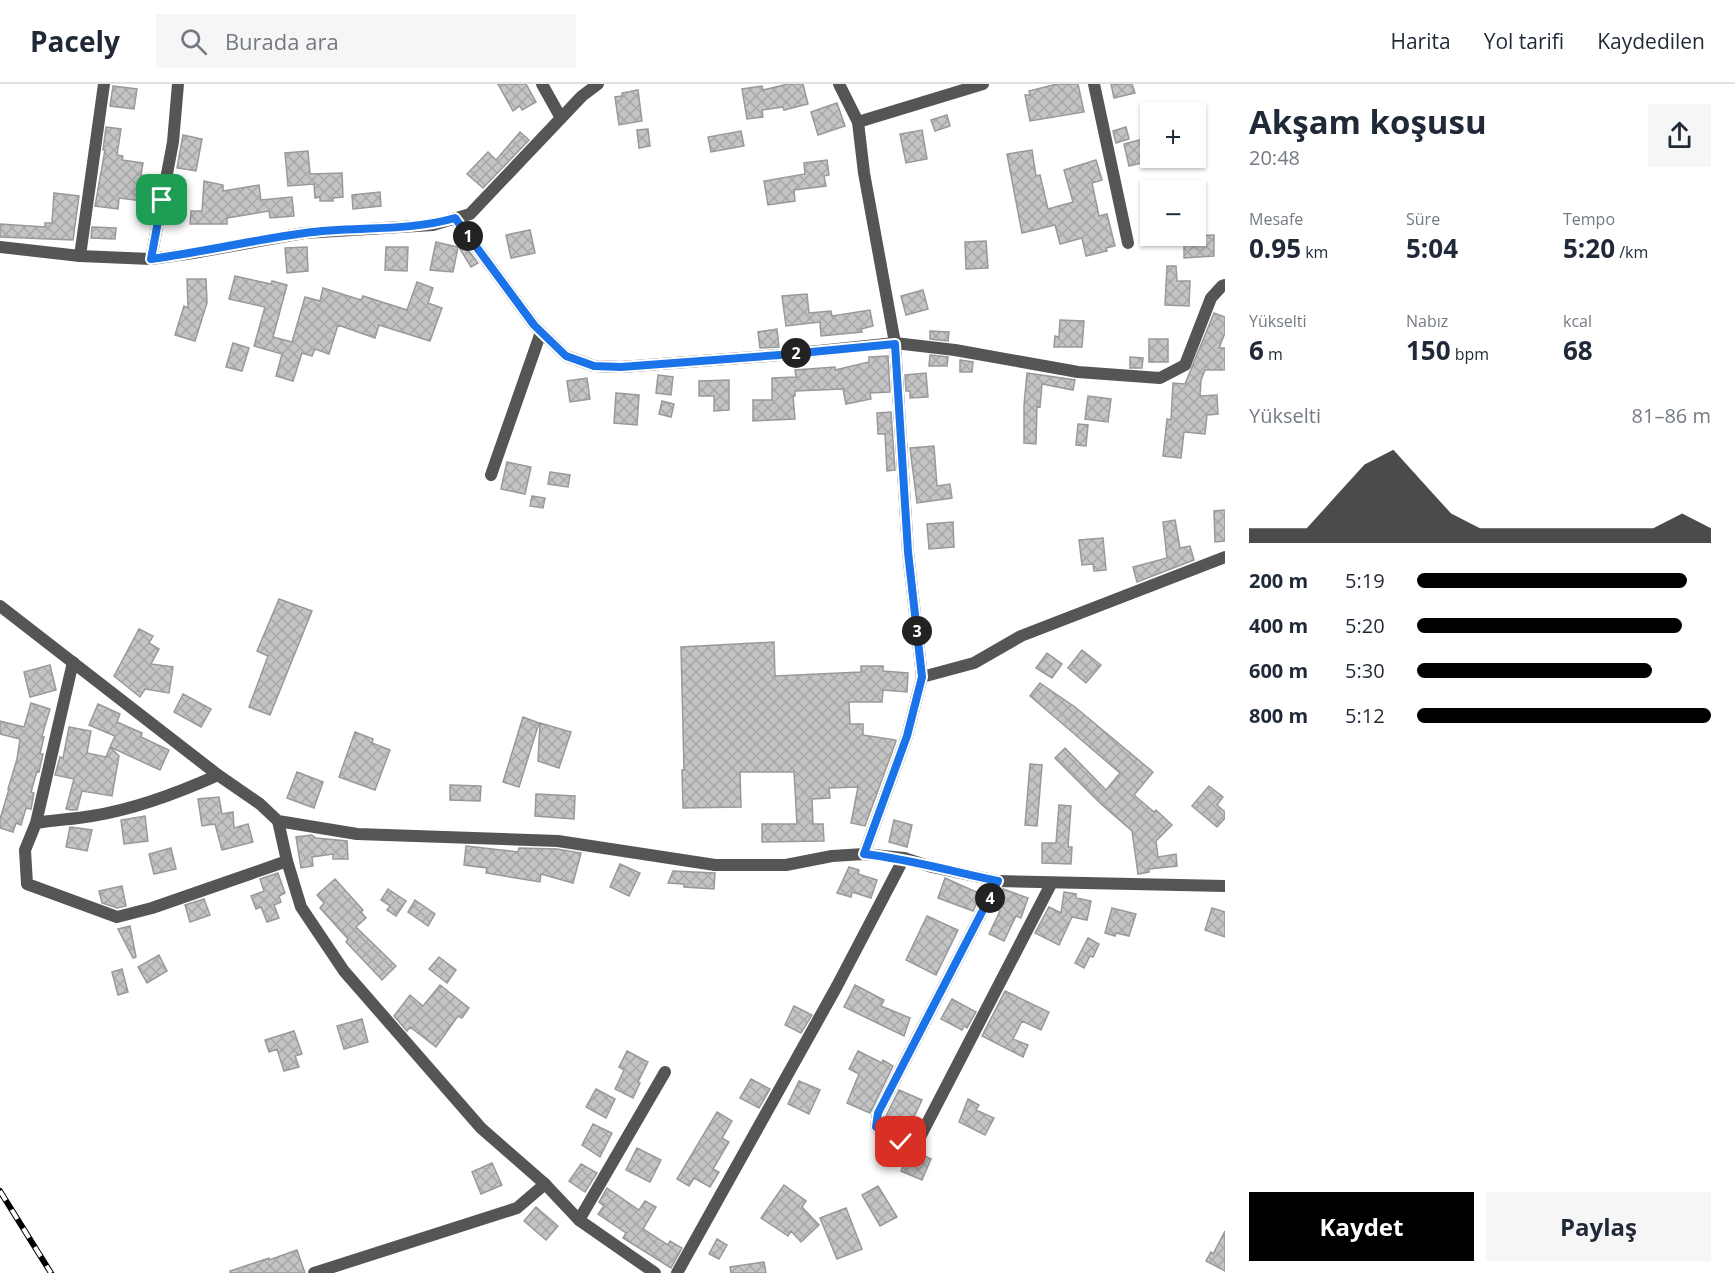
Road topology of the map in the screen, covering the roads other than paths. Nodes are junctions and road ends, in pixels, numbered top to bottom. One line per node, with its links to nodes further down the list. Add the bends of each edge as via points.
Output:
1 (104, 84): 13 (street)
2 (178, 84): 14 (street, via 173,142)
3 (542, 84): 8 (street)
4 (598, 84): 8 (street)
5 (839, 84): 9 (street)
6 (983, 84): 9 (street)
7 (1094, 84): 11 (street)
8 (561, 118): 10 (street, via 470,214)
9 (858, 122): 17 (street)
10 (455, 218): 14 (street, via 433,225 304,233); 16 (street)
11 (1128, 243)
12 (0, 247): 13 (street)
13 (80, 256): 14 (street)
14 (151, 259)
15 (1225, 285): 17 (street, via 1211,298 1185,365 1160,378 1078,372 955,350)
16 (541, 332): 17 (street, via 566,356 594,366 621,367); 18 (street)
17 (895, 344): 22 (street, via 908,552)
18 (491, 475)
19 (1225, 557): 22 (street, via 1021,636 974,663)
20 (0, 606): 21 (street)
21 (73, 662): 23 (street); 25 (street)
22 (922, 677): 26 (street, via 907,736)
23 (218, 776): 24 (street); 25 (street, via 143,804 94,816)
24 (278, 821): 26 (street, via 357,834 558,841 715,866 786,865); 28 (street)
25 (36, 823): 28 (street, via 25,850 27,884 117,917)
26 (864, 854): 27 (street)
27 (903, 858): 29 (street); 37 (street, via 837,986)
28 (287, 861): 33 (street, via 302,907 344,970 481,1128)
29 (998, 881): 30 (street); 30 (street, via 878,1113 876,1127 892,1140 912,1142 920,1137)
30 (1051, 884): 31 (street)
31 (1225, 886)
32 (665, 1072): 34 (street)
33 (545, 1184): 34 (street); 35 (street, via 517,1208)
34 (579, 1220): 36 (street)
35 (314, 1273)
36 (655, 1273)
37 (677, 1273)

